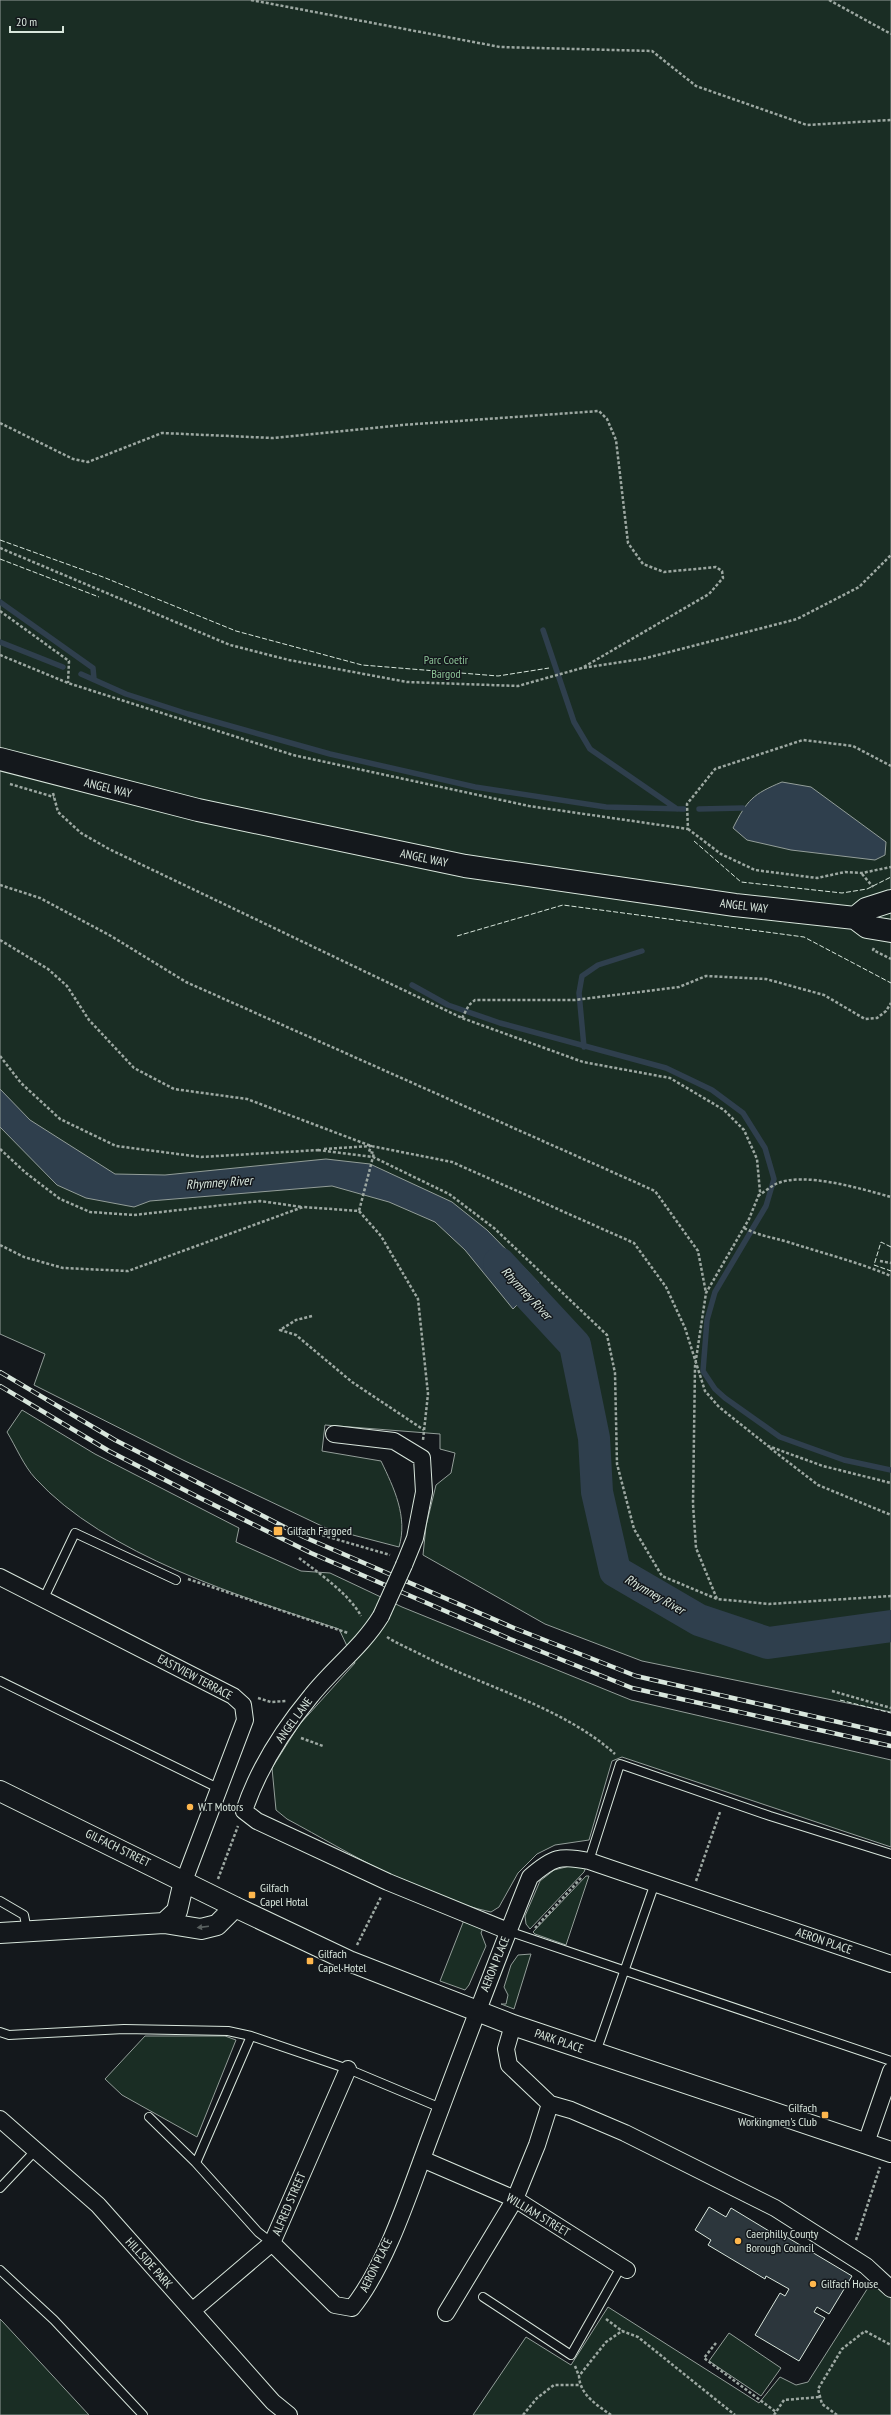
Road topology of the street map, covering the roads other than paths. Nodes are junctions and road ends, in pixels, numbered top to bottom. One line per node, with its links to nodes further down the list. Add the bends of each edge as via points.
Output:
1 (0, 759): 3 (main road, ANGEL WAY, via 198,810 465,866 735,905)
2 (883, 896): 3 (main road)
3 (855, 918): 4 (main road, ANGEL WAY, via 867,927)
4 (891, 931)
5 (334, 1434): 20 (street, ANGEL LANE, bridge, via 394,1441 422,1458 424,1492 415,1538 377,1622 311,1696 269,1755 254,1782 244,1811 257,1821 388,1882)
6 (0, 1577): 8 (street, EASTVIEW TERRACE)
7 (176, 1580): 8 (lane, via 75,1533)
8 (44, 1598): 10 (street, EASTVIEW TERRACE, via 233,1696 243,1705 245,1720)
9 (0, 1681): 10 (lane)
10 (220, 1789): 14 (street, EASTVIEW TERRACE)
11 (0, 1791): 14 (street, GILFACH STREET)
12 (891, 1854): 13 (lane, via 620,1764)
13 (592, 1862): 15 (street, AERON PLACE); 20 (street, AERON PLACE, via 566,1856 545,1864 530,1877)
14 (184, 1881): 17 (street, GILFACH STREET); 18 (street, via 177,1911)
15 (655, 1883): 22 (street, AERON PLACE); 23 (lane)
16 (0, 1901): 19 (lane, via 24,1915)
17 (235, 1907): 18 (street, one-way to 18, via 217,1925 201,1929); 24 (street, PARK PLACE, via 349,1961)
18 (164, 1923): 19 (street)
19 (27, 1930): 21 (street)
20 (508, 1931): 23 (lane); 24 (street, AERON PLACE)
21 (0, 1933)
22 (891, 1964)
23 (624, 1972): 28 (lane); 29 (lane)
24 (477, 2010): 25 (street, PARK PLACE); 33 (street, AERON PLACE)
25 (513, 2025): 28 (street, PARK PLACE); 32 (street, via 506,2049 509,2065)
26 (0, 2032): 27 (lane, via 9,2035 148,2030 228,2031)
27 (251, 2036): 30 (lane); 40 (lane)
28 (596, 2053): 36 (street, PARK PLACE)
29 (891, 2061)
30 (348, 2068): 33 (lane); 43 (street, ALFRED STREET)
31 (891, 2071): 36 (street)
32 (550, 2104): 42 (street, via 537,2145); 46 (street, via 625,2133 775,2208 866,2266)
33 (441, 2108): 39 (street, AERON PLACE)
34 (149, 2117): 40 (lane)
35 (0, 2119): 37 (street, HILLSIDE PARK)
36 (866, 2143): 38 (street, PARK PLACE)
37 (35, 2151): 41 (lane); 48 (street, HILLSIDE PARK, via 98,2205)
38 (889, 2151)
39 (422, 2159): 42 (street, WILLIAM STREET); 43 (street, AERON PLACE, via 401,2214 365,2292 352,2308 335,2305)
40 (196, 2163): 43 (lane, via 258,2232)
41 (0, 2188)
42 (514, 2199): 44 (street, WILLIAM STREET); 49 (street)
43 (272, 2243): 48 (street, ALFRED STREET)
44 (624, 2268): 47 (lane, via 571,2355)
45 (0, 2270): 50 (lane, via 54,2320)
46 (890, 2286)
47 (483, 2297)
48 (192, 2311): 51 (street, HILLSIDE PARK, via 273,2402)
49 (446, 2313)
50 (143, 2415)
51 (289, 2415)

